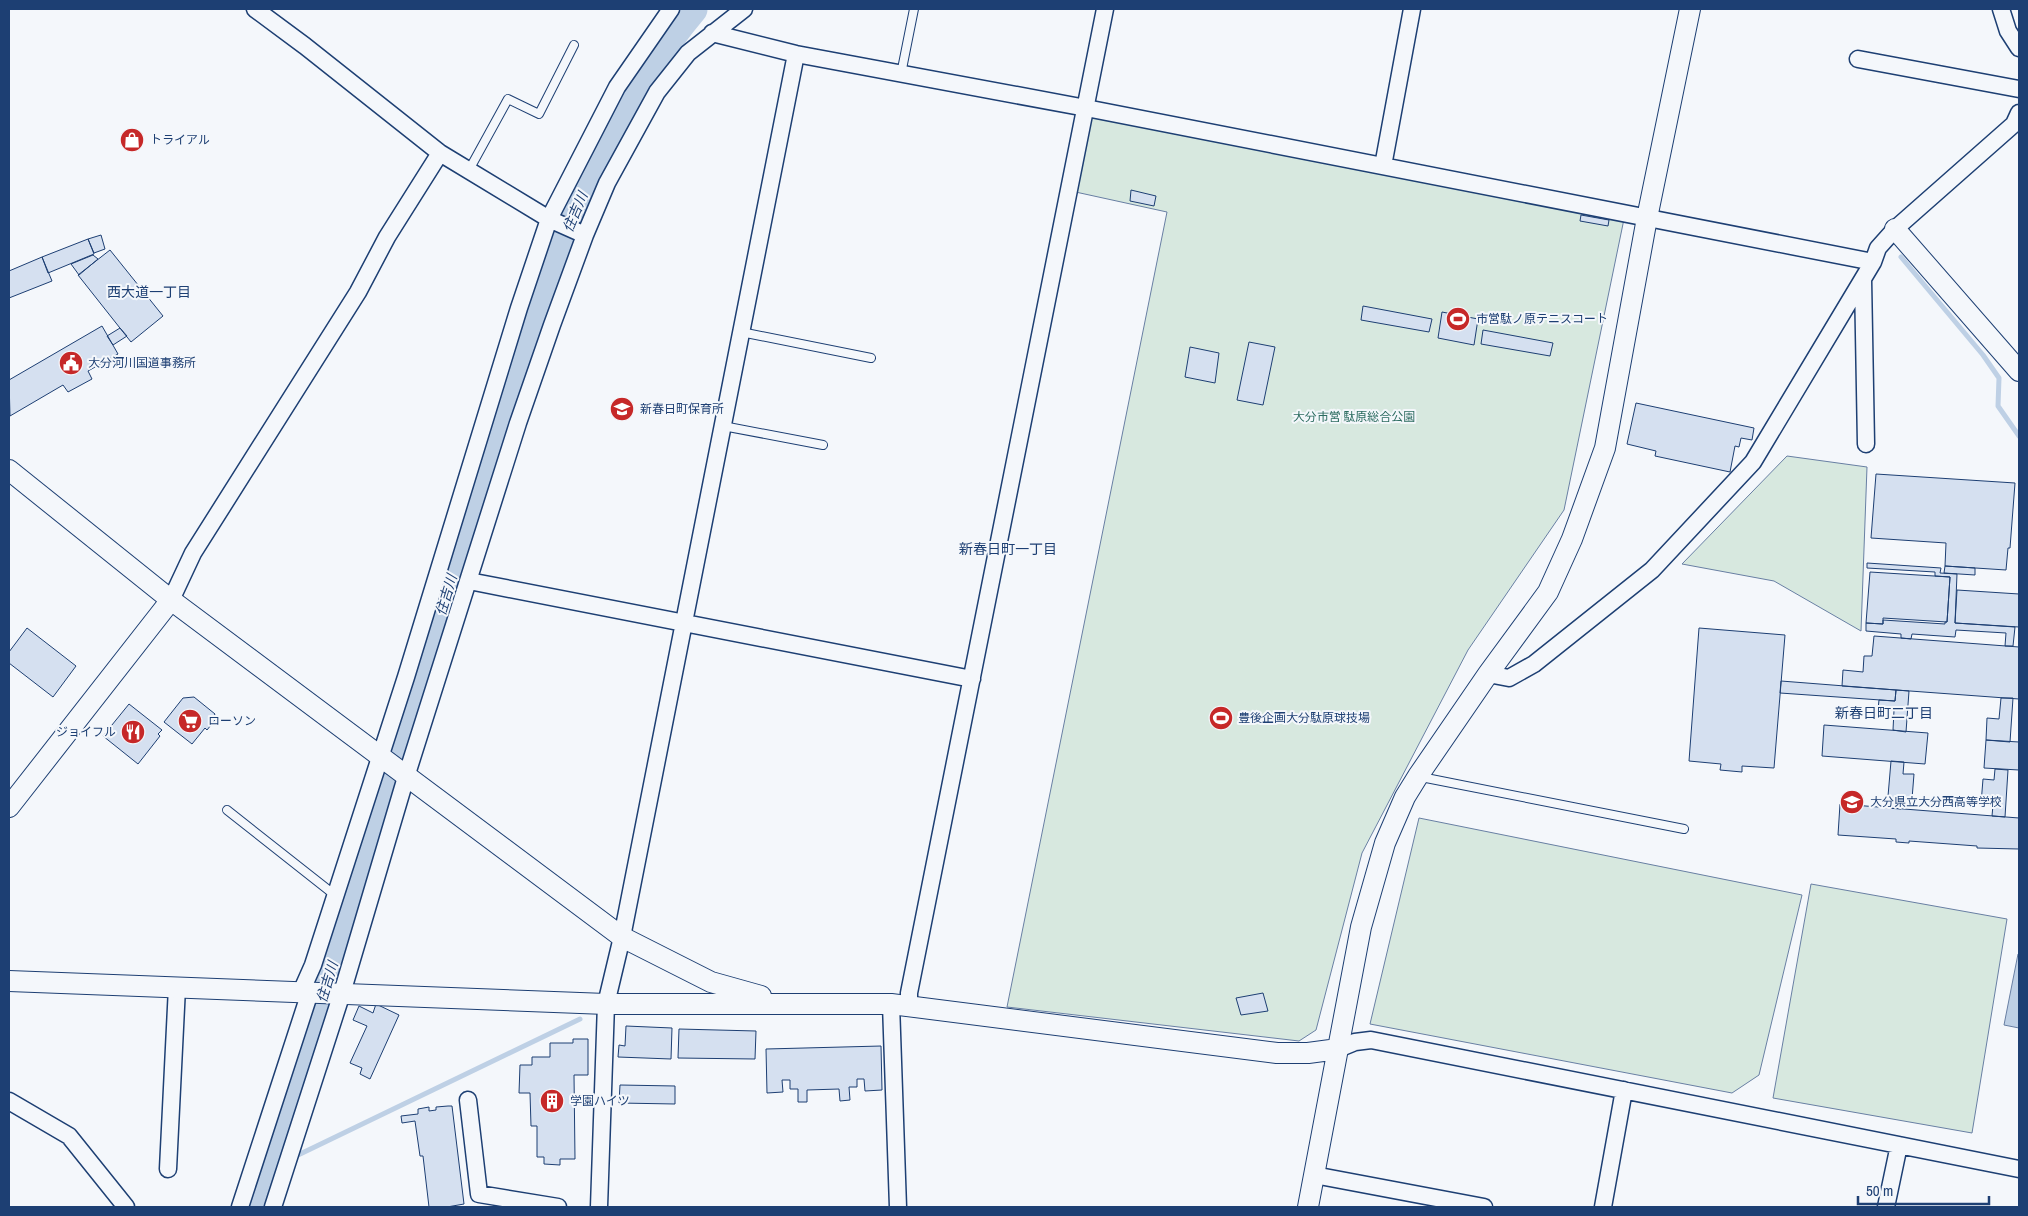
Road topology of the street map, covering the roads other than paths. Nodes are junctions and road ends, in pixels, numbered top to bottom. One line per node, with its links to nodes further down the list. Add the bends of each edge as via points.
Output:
1 (255, 9): 18 (street)
2 (672, 9): 22 (street, via 617,87)
3 (744, 9): 9 (street)
4 (914, 9): 14 (lane)
5 (1105, 9): 16 (street)
6 (1412, 9): 19 (street)
7 (1690, 9): 21 (street)
8 (2001, 9): 11 (street, via 2008,31)
9 (712, 33): 12 (street); 24 (street, via 688,53 657,92 606,183)
10 (574, 45): 20 (lane, via 539,114 508,99)
11 (2019, 48)
12 (796, 54): 14 (street); 27 (street)
13 (1858, 58): 15 (street)
14 (901, 74): 16 (street)
15 (2019, 89)
16 (1086, 108): 19 (street); 38 (street)
17 (2019, 113): 23 (street, via 2014,124)
18 (440, 153): 20 (street); 35 (street, via 387,237 358,292 194,553)
19 (1383, 166): 21 (street)
20 (469, 170): 22 (street)
21 (1647, 218): 25 (street); 37 (street, via 1605,448 1572,539 1548,592)
22 (554, 221): 24 (street); 39 (street, via 519,308)
23 (1895, 229): 25 (street, via 1878,248); 29 (street)
24 (583, 234): 34 (street, via 524,405)
25 (1874, 262): 26 (street)
26 (1863, 279): 31 (street); 37 (street, via 1753,462 1652,570 1534,664 1509,678)
27 (741, 332): 28 (lane); 30 (street)
28 (871, 358)
29 (2019, 371)
30 (723, 426): 32 (lane); 36 (street)
31 (1866, 444)
32 (823, 445)
33 (9, 470): 35 (street)
34 (470, 581): 36 (street); 41 (street)
35 (171, 600): 39 (street); 42 (street)
36 (684, 623): 38 (street); 46 (street)
37 (1488, 674): 40 (street)
38 (972, 679): 53 (street, via 909,993)
39 (380, 757): 41 (street); 45 (street)
40 (1418, 776): 44 (lane); 54 (street, via 1393,824 1372,883 1360,928)
41 (406, 777): 46 (street); 50 (street)
42 (9, 807)
43 (227, 810): 45 (lane)
44 (1684, 828)
45 (336, 896): 49 (street)
46 (622, 937): 51 (street, via 711,982 754,996); 52 (street)
47 (9, 981): 48 (street)
48 (177, 987): 49 (street); 59 (street)
49 (305, 992): 50 (street); 63 (street)
50 (342, 994): 52 (street); 64 (street)
51 (835, 1003): 52 (street); 53 (street)
52 (606, 1004): 66 (street)
53 (900, 1006): 54 (street, via 1277,1053 1308,1053); 67 (street)
54 (1338, 1048): 55 (street, via 1370,1040); 61 (street)
55 (1624, 1090): 58 (street); 70 (street)
56 (468, 1100): 65 (street, via 479,1194)
57 (9, 1101): 62 (street, via 69,1136)
58 (1899, 1145): 60 (street); 71 (street)
59 (168, 1169)
60 (2019, 1169)
61 (1314, 1175): 68 (street); 69 (street)
62 (126, 1207)
63 (240, 1207)
64 (273, 1207)
65 (558, 1207)
66 (599, 1207)
67 (898, 1207)
68 (1308, 1207)
69 (1484, 1207)
70 (1603, 1207)
71 (1886, 1207)

